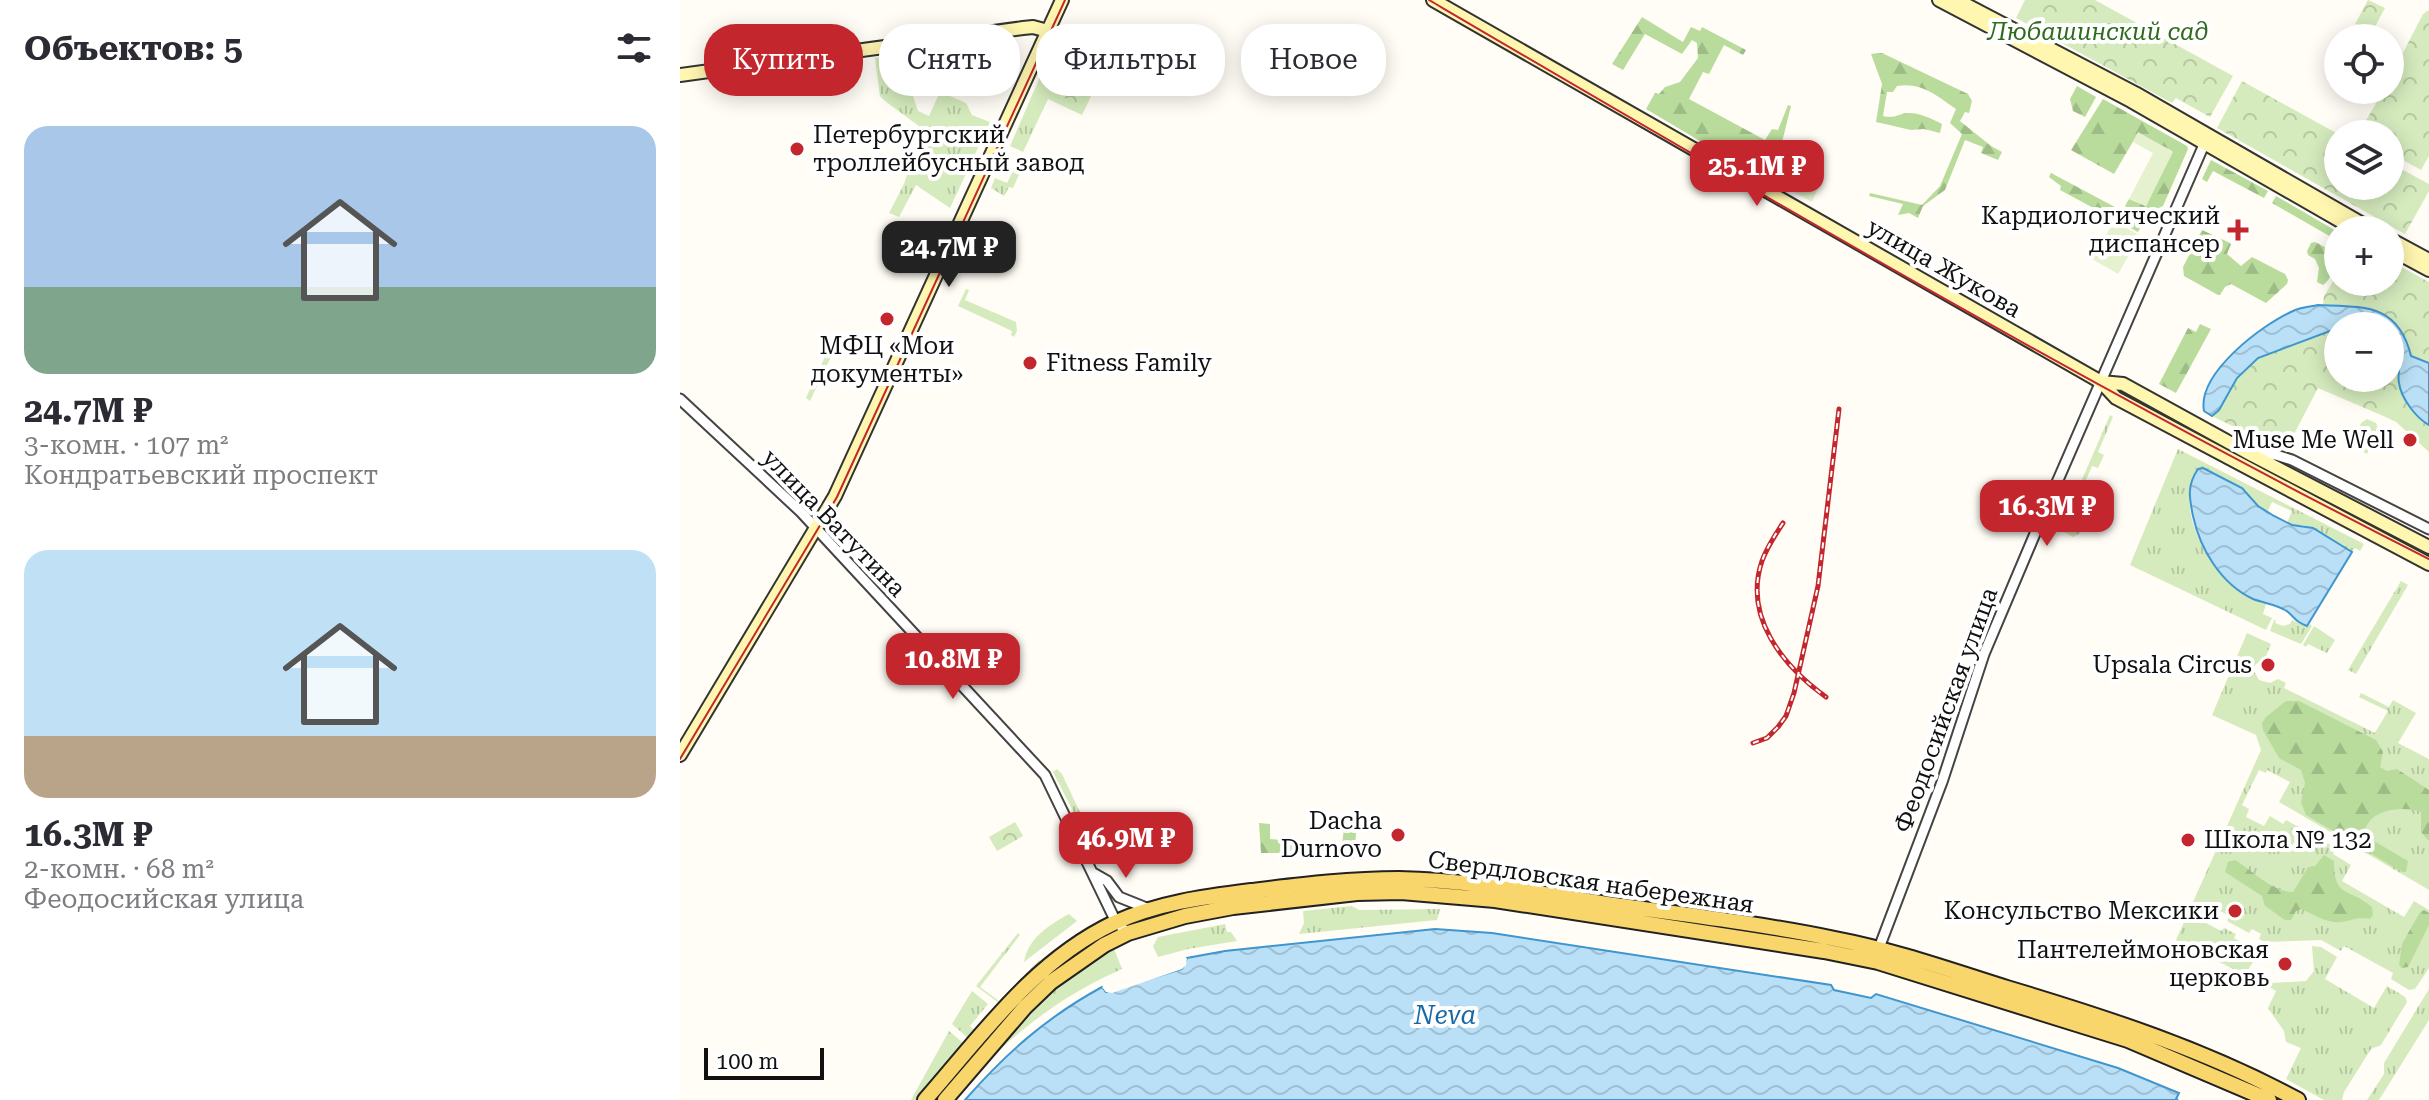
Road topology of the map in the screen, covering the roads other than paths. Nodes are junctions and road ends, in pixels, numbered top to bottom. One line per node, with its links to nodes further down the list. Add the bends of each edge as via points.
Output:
1 (1062, 0): 5 (main road)
2 (1433, 0): 16 (main road, улица Жукова)
3 (1939, 0): 9 (main road)
4 (1957, 0): 9 (main road, via 2135,93)
5 (1051, 24)
6 (1036, 28): 8 (main road)
7 (1036, 57): 19 (main road, via 835,496)
8 (680, 75)
9 (2207, 139): 10 (main road); 11 (main road); 16 (street, Феодосийская улица)
10 (2333, 216)
11 (2347, 216)
12 (2404, 247): 14 (main road)
13 (2404, 257): 15 (main road)
14 (2429, 260)
15 (2429, 270)
16 (2101, 382): 18 (main road, улица Жукова, via 2123,384); 22 (main road, улица Жукова, via 2116,398); 28 (street, Феодосийская улица, via 1984,654)
17 (680, 399): 19 (street, улица Ватутина)
18 (2252, 455): 20 (street, via 2292,460); 21 (main road, улица Жукова)
19 (815, 527): 23 (main road); 24 (street, улица Ватутина, via 1045,775)
20 (2429, 529)
21 (2429, 547)
22 (2429, 564)
23 (680, 755)
24 (1093, 873): 25 (street, улица Ватутина, via 1119,897); 26 (street, улица Ватутина)
25 (1151, 909): 26 (main road, Свердловская набережная); 28 (main road, Свердловская набережная, via 1308,884 1403,879 1512,890)
26 (1116, 922): 27 (street, улица Ватутина); 29 (main road, Свердловская набережная, via 1042,970)
27 (1128, 933): 30 (main road, Свердловская набережная, via 1051,982); 31 (main road, Свердловская набережная, via 1213,910 1357,893 1495,900 1878,962 2128,1040)
28 (1879, 948): 32 (main road, Свердловская набережная, via 2134,1027)
29 (925, 1100)
30 (945, 1100)
31 (2269, 1100)
32 (2298, 1100)

